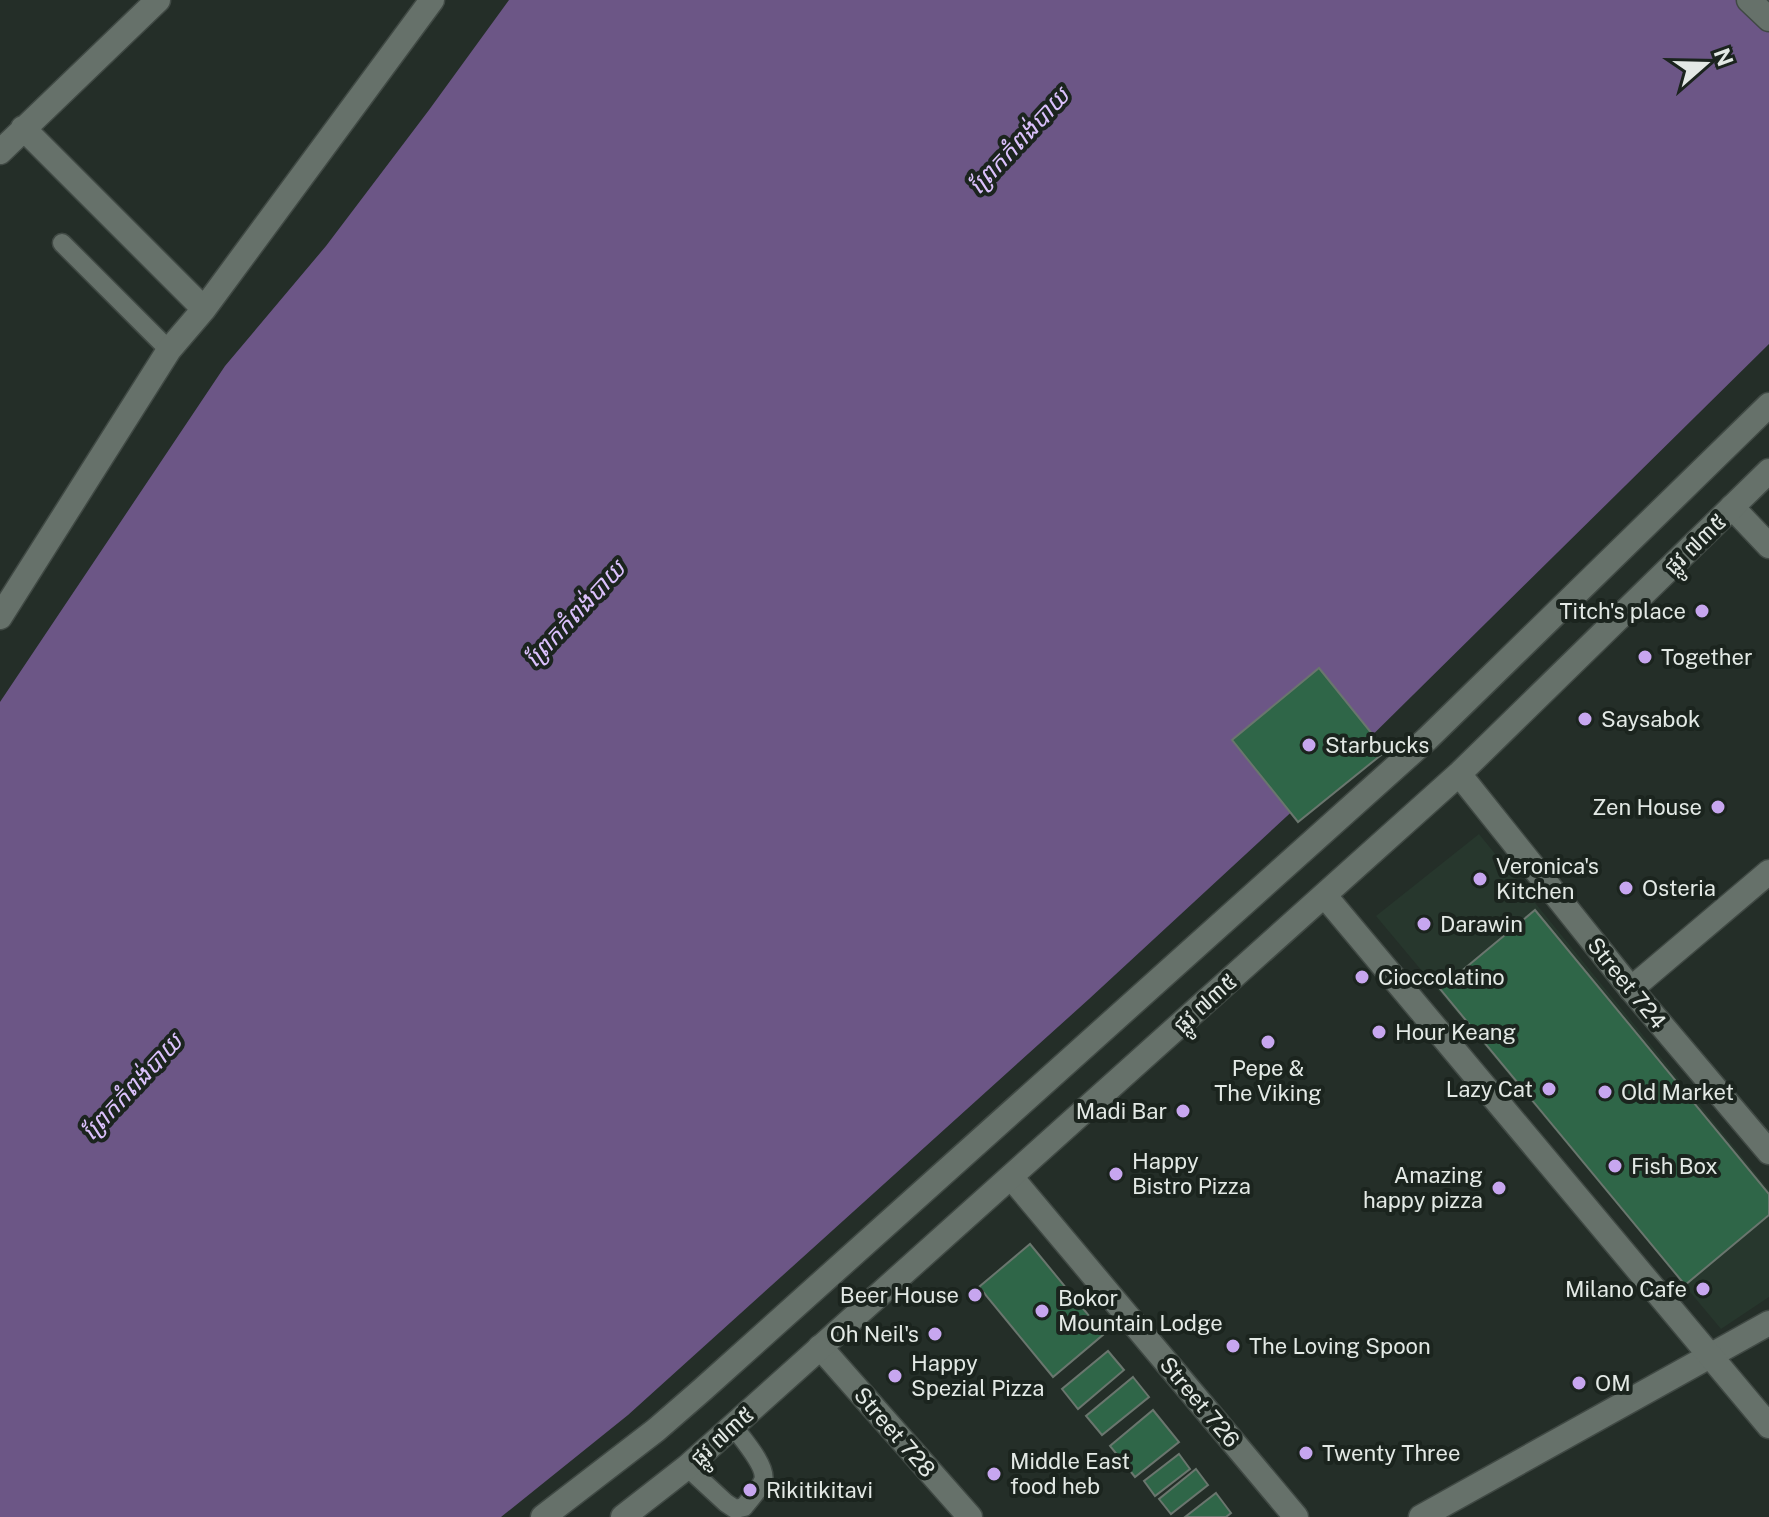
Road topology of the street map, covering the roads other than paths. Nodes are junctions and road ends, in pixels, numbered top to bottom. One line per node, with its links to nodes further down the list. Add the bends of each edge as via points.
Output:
1 (158, 0): 5 (street)
2 (432, 0): 8 (street)
3 (1749, 0): 4 (street)
4 (1769, 19)
5 (23, 128): 6 (street); 8 (street)
6 (2, 146)
7 (62, 243): 9 (lane)
8 (204, 309): 9 (street)
9 (169, 350): 14 (street)
10 (1769, 405): 28 (street, via 1427,739 702,1390)
11 (1769, 471): 12 (street, ផ្លូវ ៧៣៥)
12 (1732, 507): 13 (street); 15 (street, ផ្លូវ ៧៣៥)
13 (1769, 546)
14 (0, 617)
15 (1459, 774): 17 (street, ផ្លូវ ៧៣៥); 18 (street, Street 724)
16 (1769, 872): 18 (street)
17 (1325, 896): 20 (street, ផ្លូវ ៧៣៥); 23 (street)
18 (1631, 989): 19 (street, Street 724)
19 (1769, 1152)
20 (1011, 1177): 22 (street, ផ្លូវ ៧៣៥); 31 (street, Street 726)
21 (1769, 1323): 23 (street)
22 (820, 1347): 24 (street, ផ្លូវ ៧៣៥); 30 (street, Street 728)
23 (1711, 1357): 25 (street); 32 (street)
24 (733, 1426): 26 (street, ផ្លូវ ៧៣៥); 27 (lane, via 764,1473)
25 (1769, 1426)
26 (687, 1467): 27 (lane, via 726,1503); 29 (street, ផ្លូវ ៧៣៥)
27 (750, 1512)
28 (543, 1517)
29 (623, 1517)
30 (970, 1517)
31 (1296, 1517)
32 (1421, 1517)

